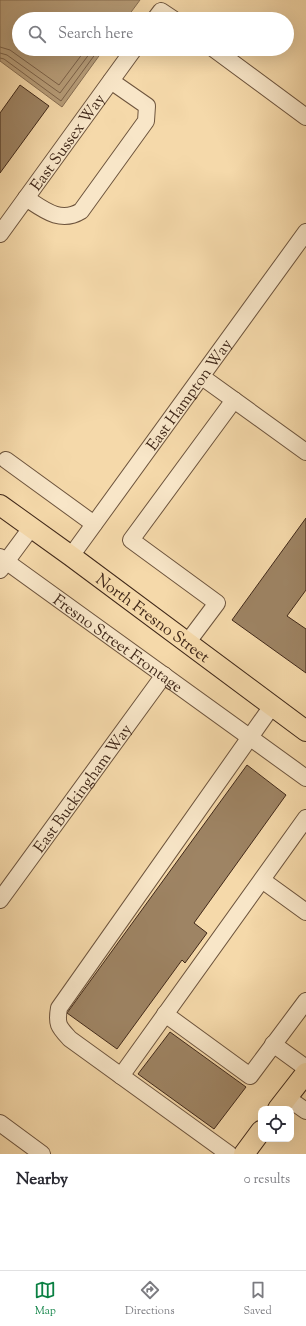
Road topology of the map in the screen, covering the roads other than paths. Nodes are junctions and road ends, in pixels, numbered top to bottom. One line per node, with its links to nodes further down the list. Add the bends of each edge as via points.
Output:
1 (129, 56): 3 (street, East Sussex Way)
2 (223, 56): 4 (street)
3 (111, 80): 5 (street, East Sussex Way); 5 (street, via 147,106 146,121 81,211 75,215 67,217 48,212)
4 (306, 117)
5 (26, 198): 7 (street, East Sussex Way)
6 (306, 232): 8 (street, East Hampton Way)
7 (0, 234)
8 (202, 377): 9 (street); 13 (street, East Hampton Way)
9 (234, 400): 10 (street); 17 (street, via 131,540 217,603)
10 (306, 452)
11 (6, 460): 13 (street)
12 (0, 505): 14 (main road, North Fresno Street)
13 (94, 524): 15 (street, East Hampton Way)
14 (31, 528): 15 (main road, North Fresno Street); 16 (street)
15 (70, 556): 17 (main road, North Fresno Street)
16 (2, 563): 18 (street, Fresno Street Frontage)
17 (187, 643): 19 (main road, North Fresno Street)
18 (164, 675): 21 (street, Fresno Street Frontage); 25 (street, East Buckingham Way)
19 (272, 706): 20 (main road, North Fresno Street); 21 (street)
20 (306, 731)
21 (250, 738): 22 (street, Fresno Street Frontage); 32 (street, via 59,1008 57,1020 61,1030)
22 (306, 778)
23 (306, 818): 24 (street)
24 (262, 880): 26 (street); 28 (street)
25 (0, 900)
26 (306, 912)
27 (306, 1001): 29 (street)
28 (165, 1014): 29 (street, via 250,1076); 32 (street)
29 (273, 1044): 30 (street)
30 (306, 1068)
31 (306, 1073): 33 (main road)
32 (121, 1076): 38 (street)
33 (282, 1103): 34 (street)
34 (306, 1111)
35 (0, 1123): 37 (street)
36 (258, 1135): 39 (main road)
37 (42, 1154)
38 (230, 1154)
39 (244, 1154)

